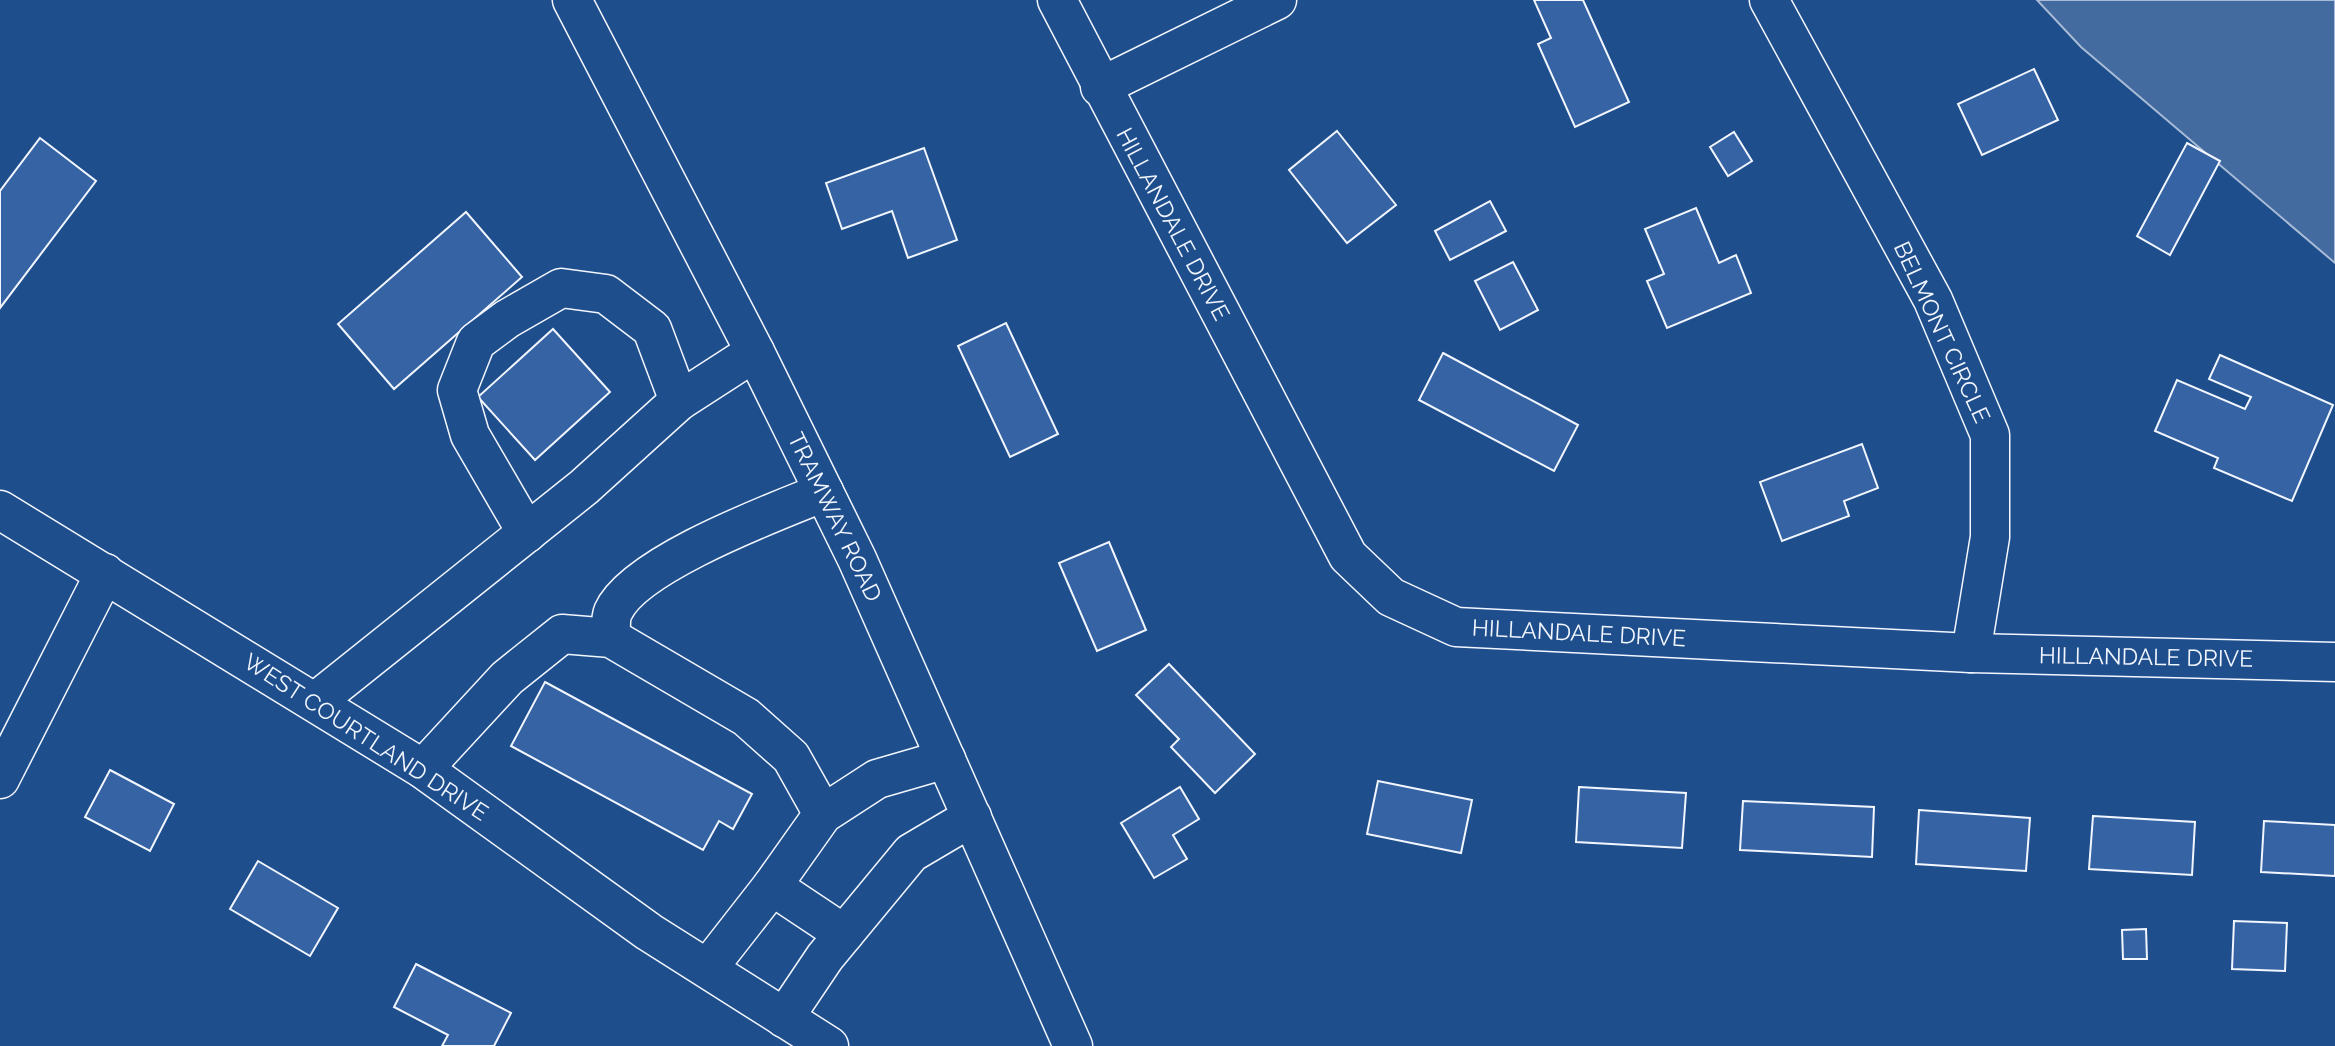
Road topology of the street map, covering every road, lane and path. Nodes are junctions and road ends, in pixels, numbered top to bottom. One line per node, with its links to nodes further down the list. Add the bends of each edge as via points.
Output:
1 (572, 0): 6 (street, TRAMWAY ROAD)
2 (1057, 0): 5 (street, HILLANDALE DRIVE)
3 (1277, 0): 5 (street)
4 (1769, 0): 13 (street, BELMONT CIRCLE, via 1933,300 1990,435 1990,537)
5 (1100, 87): 13 (street, HILLANDALE DRIVE, via 1348,556 1391,597 1456,627)
6 (755, 352): 7 (street); 8 (street, TRAMWAY ROAD)
7 (679, 401): 10 (street); 10 (street, via 652,329 606,294 561,288 507,318 476,342 457,390 470,435)
8 (824, 492): 12 (street, via 728,531 634,584 612,612); 16 (street, TRAMWAY ROAD)
9 (0, 510): 11 (street, WEST COURTLAND DRIVE)
10 (527, 533): 15 (street)
11 (106, 573): 15 (street, WEST COURTLAND DRIVE); 18 (street)
12 (611, 638): 17 (street, via 562,634 507,678); 19 (street, via 746,717 791,757)
13 (1970, 653): 14 (street, HILLANDALE DRIVE)
14 (2335, 662)
15 (315, 702): 17 (street, WEST COURTLAND DRIVE)
16 (946, 759): 19 (street, via 877,779); 20 (street, TRAMWAY ROAD)
17 (423, 769): 23 (street, WEST COURTLAND DRIVE, via 649,932)
18 (0, 779)
19 (822, 814): 21 (street)
20 (972, 817): 22 (street, via 912,853); 26 (street, TRAMWAY ROAD)
21 (772, 886): 22 (street); 23 (street)
22 (844, 933): 24 (street)
23 (708, 968): 24 (street, WEST COURTLAND DRIVE)
24 (784, 1018): 25 (street, WEST COURTLAND DRIVE)
25 (829, 1046)
26 (1073, 1046)

